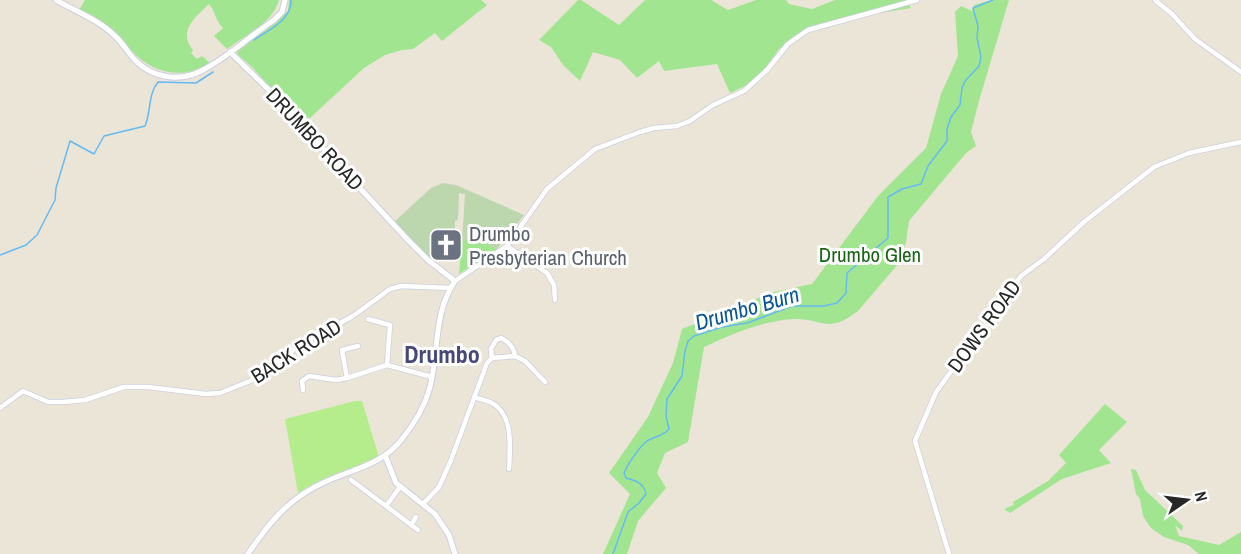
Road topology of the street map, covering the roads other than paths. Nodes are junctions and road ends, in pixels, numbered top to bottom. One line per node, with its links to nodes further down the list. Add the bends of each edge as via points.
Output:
1 (56, 0): 5 (street, via 116,36 137,62 156,75 189,76)
2 (285, 0): 5 (street, via 282,12 274,20)
3 (917, 0): 8 (street, via 808,30 788,44 744,91 690,121 640,132 595,149 547,189)
4 (1155, 0): 6 (street, via 1195,39)
5 (230, 52): 9 (street, DRUMBO ROAD, via 406,239)
6 (1241, 72)
7 (1241, 142): 38 (street, DOWS ROAD, via 1189,153 1154,167 1084,222 1021,276 936,392 915,441)
8 (507, 246): 9 (street); 11 (street, via 547,273 554,285)
9 (455, 281): 10 (street)
10 (450, 288): 17 (street, via 437,330); 22 (street, BACK ROAD, via 390,289 353,316 299,345 265,375 220,393 124,387 85,400 48,402 23,391)
11 (555, 300)
12 (368, 319): 16 (street, via 390,325)
13 (358, 346): 18 (street, via 342,350)
14 (515, 356): 15 (street); 15 (street, via 512,346 501,338 493,344); 19 (street)
15 (492, 358): 21 (street, via 486,363)
16 (387, 365): 17 (street); 18 (street)
17 (432, 377): 23 (street, via 418,415 400,442)
18 (347, 378): 20 (street, via 309,376 302,381)
19 (545, 382)
20 (303, 390)
21 (474, 397): 24 (street, via 492,403 505,416); 31 (street, via 439,487)
22 (0, 408)
23 (385, 454): 30 (street); 36 (street, via 288,504)
24 (509, 458): 25 (street); 26 (street)
25 (518, 458)
26 (509, 469)
27 (362, 477): 29 (street)
28 (351, 480): 29 (street)
29 (357, 484): 32 (street)
30 (400, 487): 31 (street); 32 (street)
31 (423, 504): 37 (street, via 445,526)
32 (386, 506): 34 (street)
33 (416, 517): 34 (street)
34 (411, 525): 35 (street)
35 (418, 530)
36 (248, 554)
37 (455, 554)
38 (949, 554)

